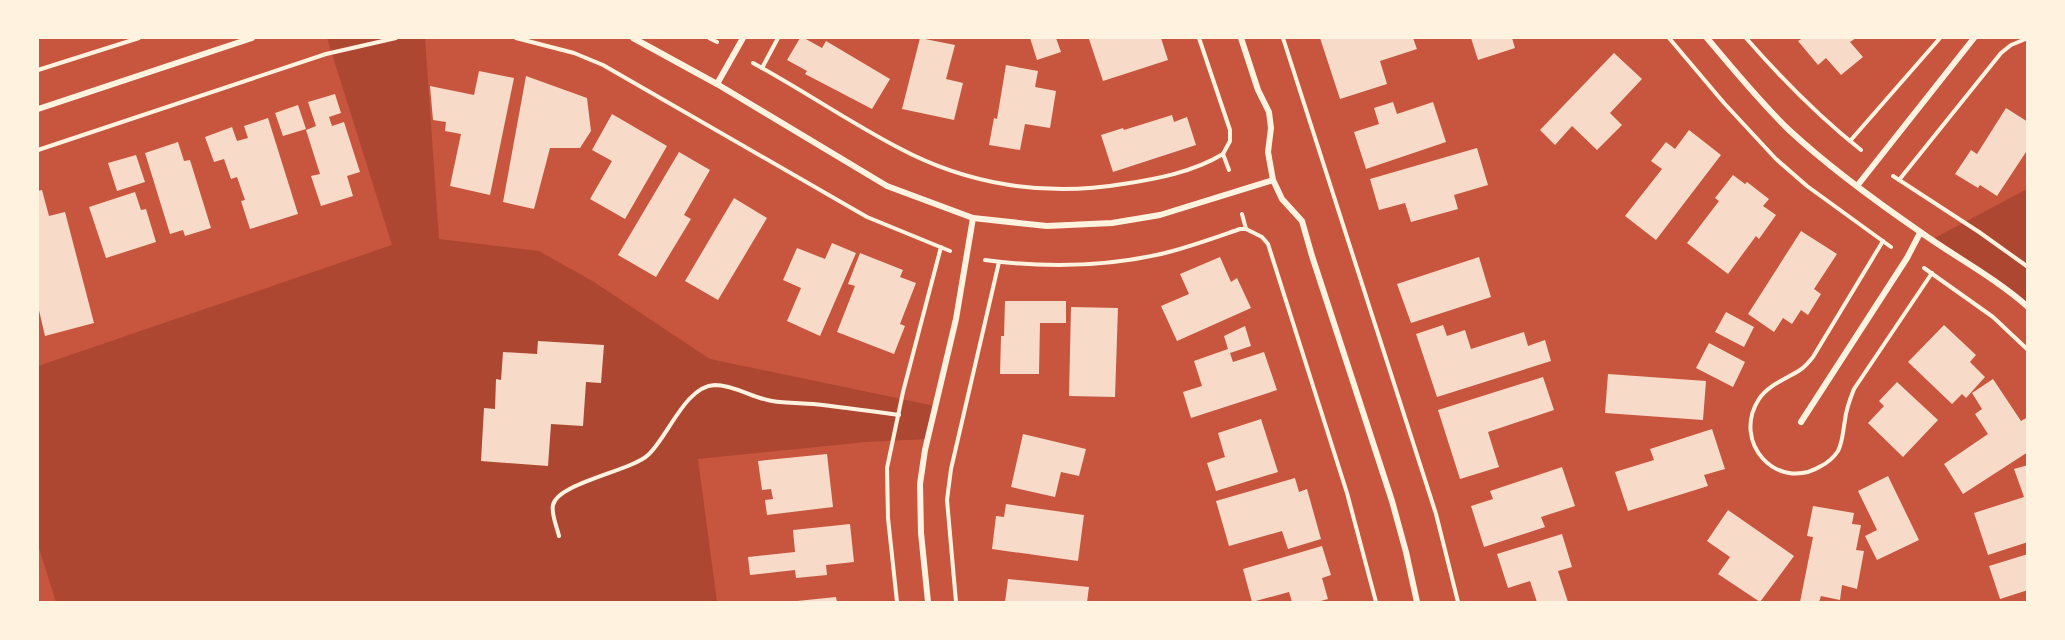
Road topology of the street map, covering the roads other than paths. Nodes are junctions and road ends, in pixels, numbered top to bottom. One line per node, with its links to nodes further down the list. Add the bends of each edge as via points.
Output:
1 (252, 38): 8 (street)
2 (633, 38): 7 (street)
3 (743, 38): 7 (street)
4 (1241, 38): 9 (street, via 1269,112 1268,152)
5 (1707, 38): 10 (street, via 1788,128)
6 (1974, 38): 10 (street)
7 (717, 84): 11 (street, via 887,186)
8 (38, 109)
9 (1273, 180): 11 (street, via 1160,214 1113,223 1047,226); 16 (street, via 1282,199 1306,228 1392,501)
10 (1857, 186): 12 (street)
11 (973, 218): 15 (street, via 956,319 920,484)
12 (1920, 232): 13 (street, via 1993,279); 14 (street)
13 (2028, 307)
14 (1801, 422)
15 (928, 603)
16 (1417, 603)

